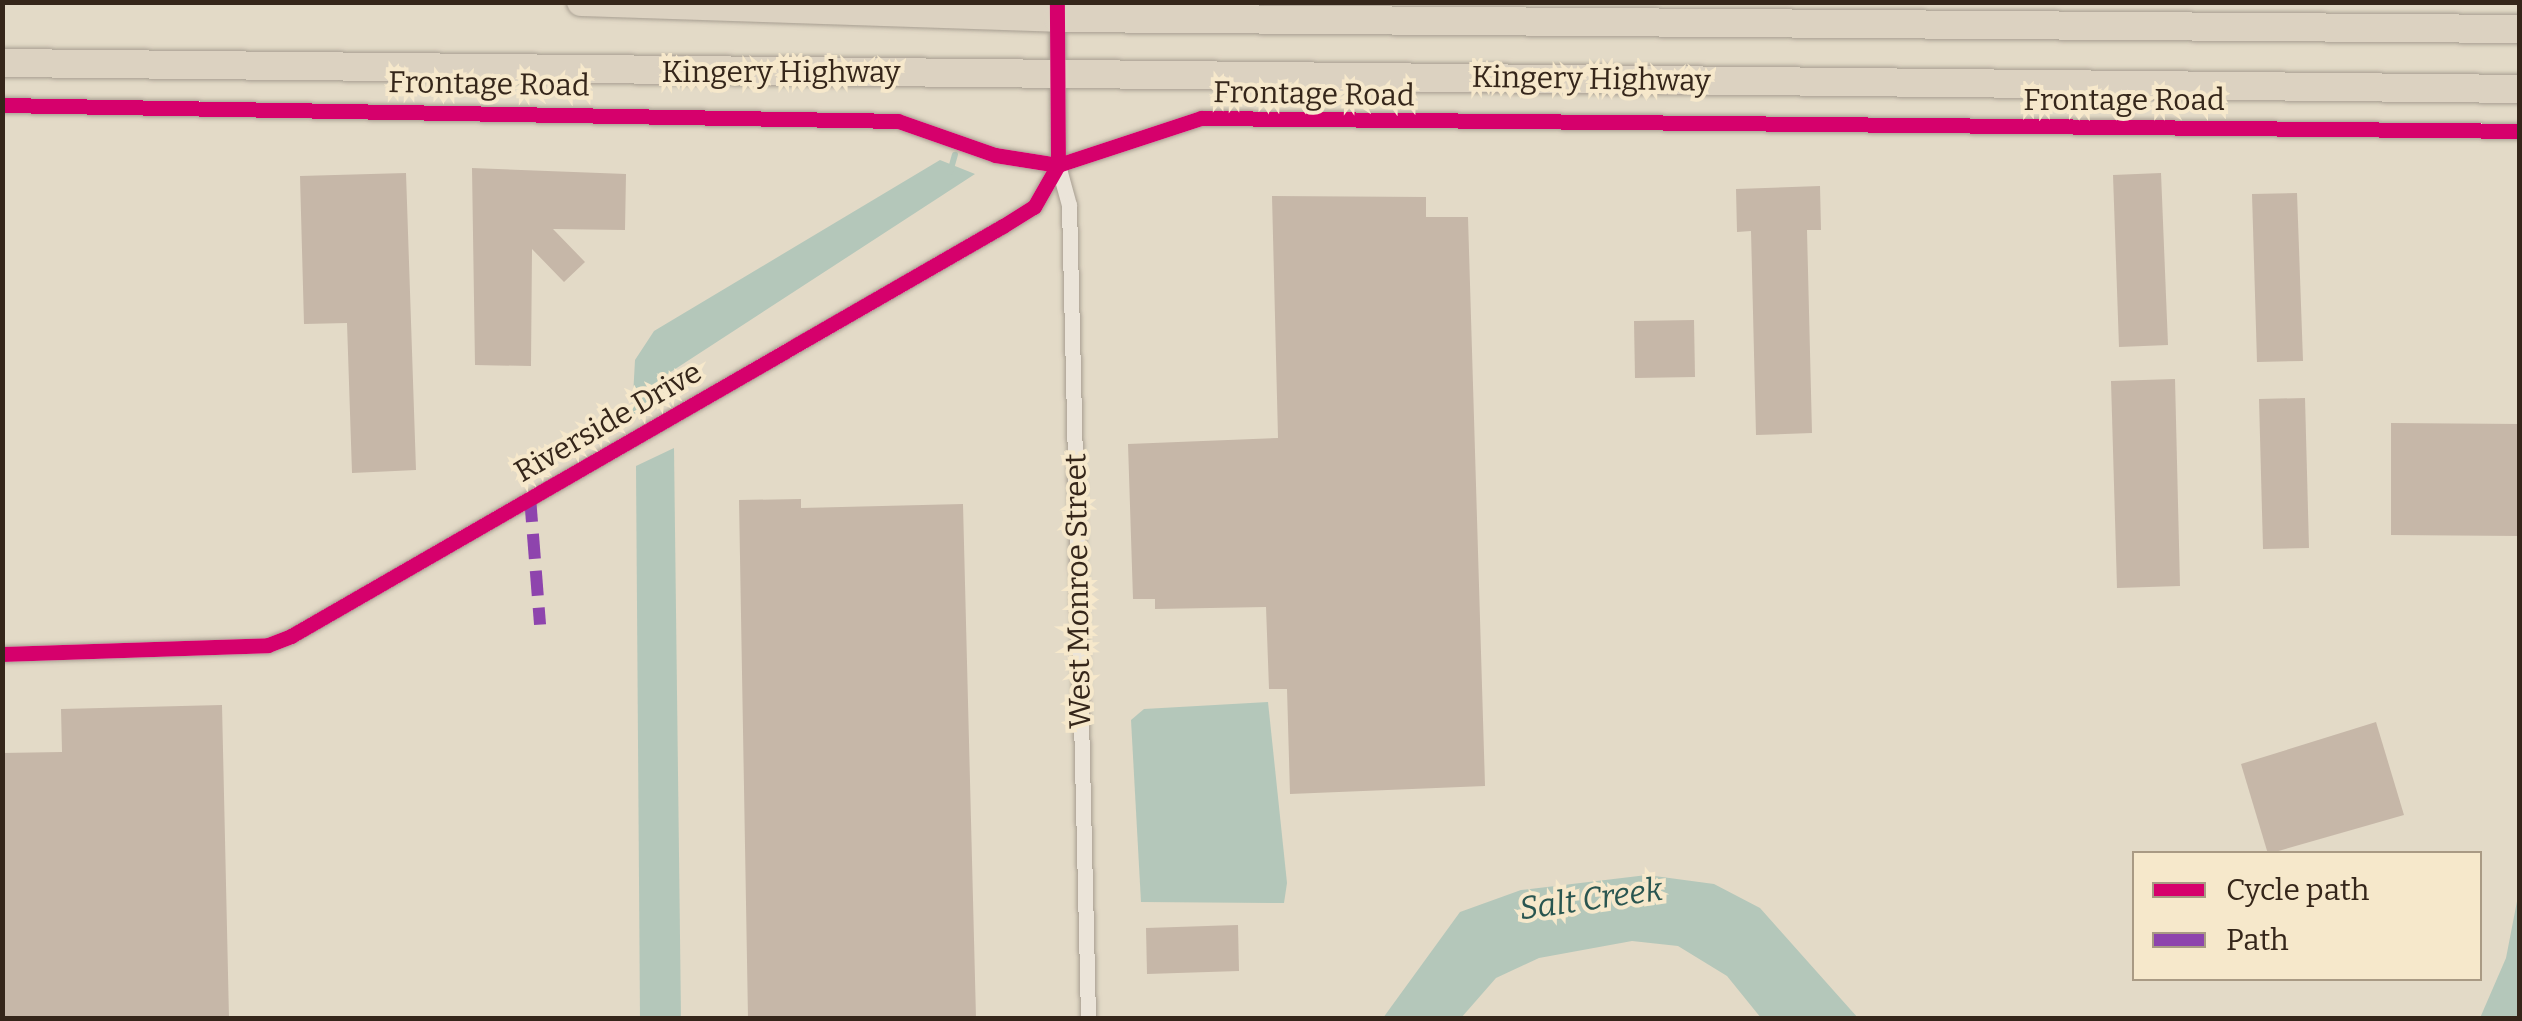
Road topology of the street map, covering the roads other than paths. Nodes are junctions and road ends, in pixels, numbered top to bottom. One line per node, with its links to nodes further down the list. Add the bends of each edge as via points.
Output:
1 (581, 2): 2 (highway, Kingery Highway)
2 (1058, 10): 3 (highway, Kingery Highway); 5 (street, Riverside Drive)
3 (2520, 28)
4 (2, 63): 5 (highway, Kingery Highway)
5 (1060, 74): 6 (highway, Kingery Highway); 9 (street, Riverside Drive)
6 (2520, 89)
7 (2, 105): 9 (street, Frontage Road, via 898,120 995,154)
8 (2520, 130): 9 (street, Frontage Road, via 1202,118)
9 (1058, 165): 10 (street, Riverside Drive, via 1034,207 291,636 268,645); 11 (street, West Monroe Street, via 1069,204)
10 (2, 654)
11 (1088, 1018)

